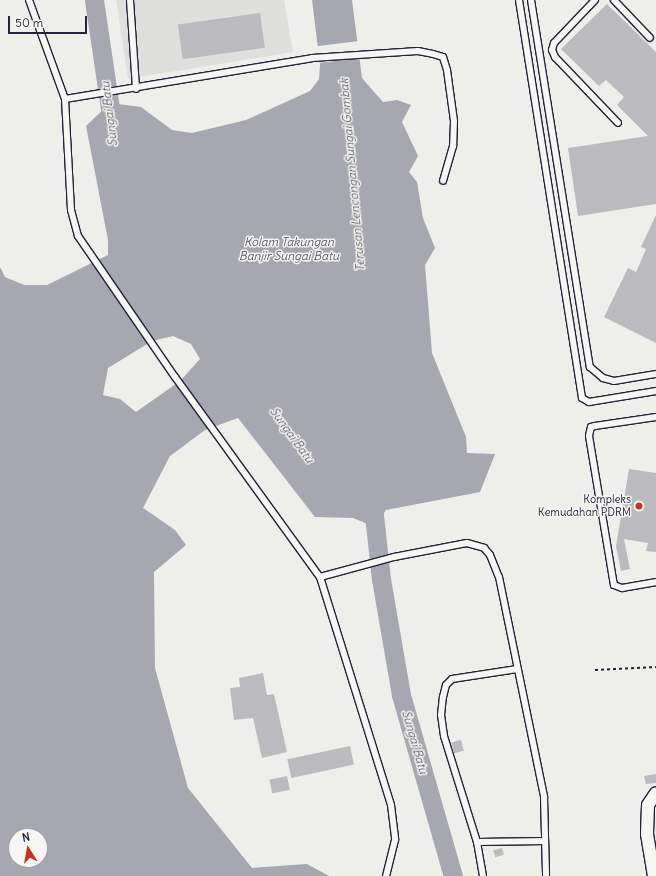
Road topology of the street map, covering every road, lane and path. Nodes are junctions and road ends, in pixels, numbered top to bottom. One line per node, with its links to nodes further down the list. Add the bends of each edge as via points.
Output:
1 (29, 0): 9 (lane)
2 (130, 0): 8 (lane)
3 (519, 0): 13 (lane, via 582,398 589,402)
4 (531, 0): 12 (lane, via 590,367 603,378 614,380)
5 (595, 0): 10 (lane, via 554,43 552,50 555,57)
6 (614, 0): 7 (lane)
7 (650, 38)
8 (136, 89): 9 (lane); 11 (lane, via 312,58 418,51 443,57 454,120 453,146)
9 (65, 100): 15 (lane, via 72,221 78,236 175,377)
10 (618, 123)
11 (443, 181)
12 (656, 374)
13 (656, 391)
14 (656, 416): 16 (lane, via 591,427 588,436 614,585 622,588)
15 (320, 577): 18 (lane, via 467,543 484,548 495,564); 24 (lane, via 393,813 395,840)
16 (656, 582)
17 (656, 667): 19 (path)
18 (517, 669): 22 (lane, via 544,797); 23 (lane, via 452,679 444,691 441,715 444,736)
19 (595, 670)
20 (656, 793): 21 (street, via 648,805)
21 (651, 833): 27 (street)
22 (545, 841): 23 (lane); 26 (lane)
23 (477, 842): 25 (lane)
24 (386, 876)
25 (483, 876)
26 (546, 876)
27 (654, 876)

